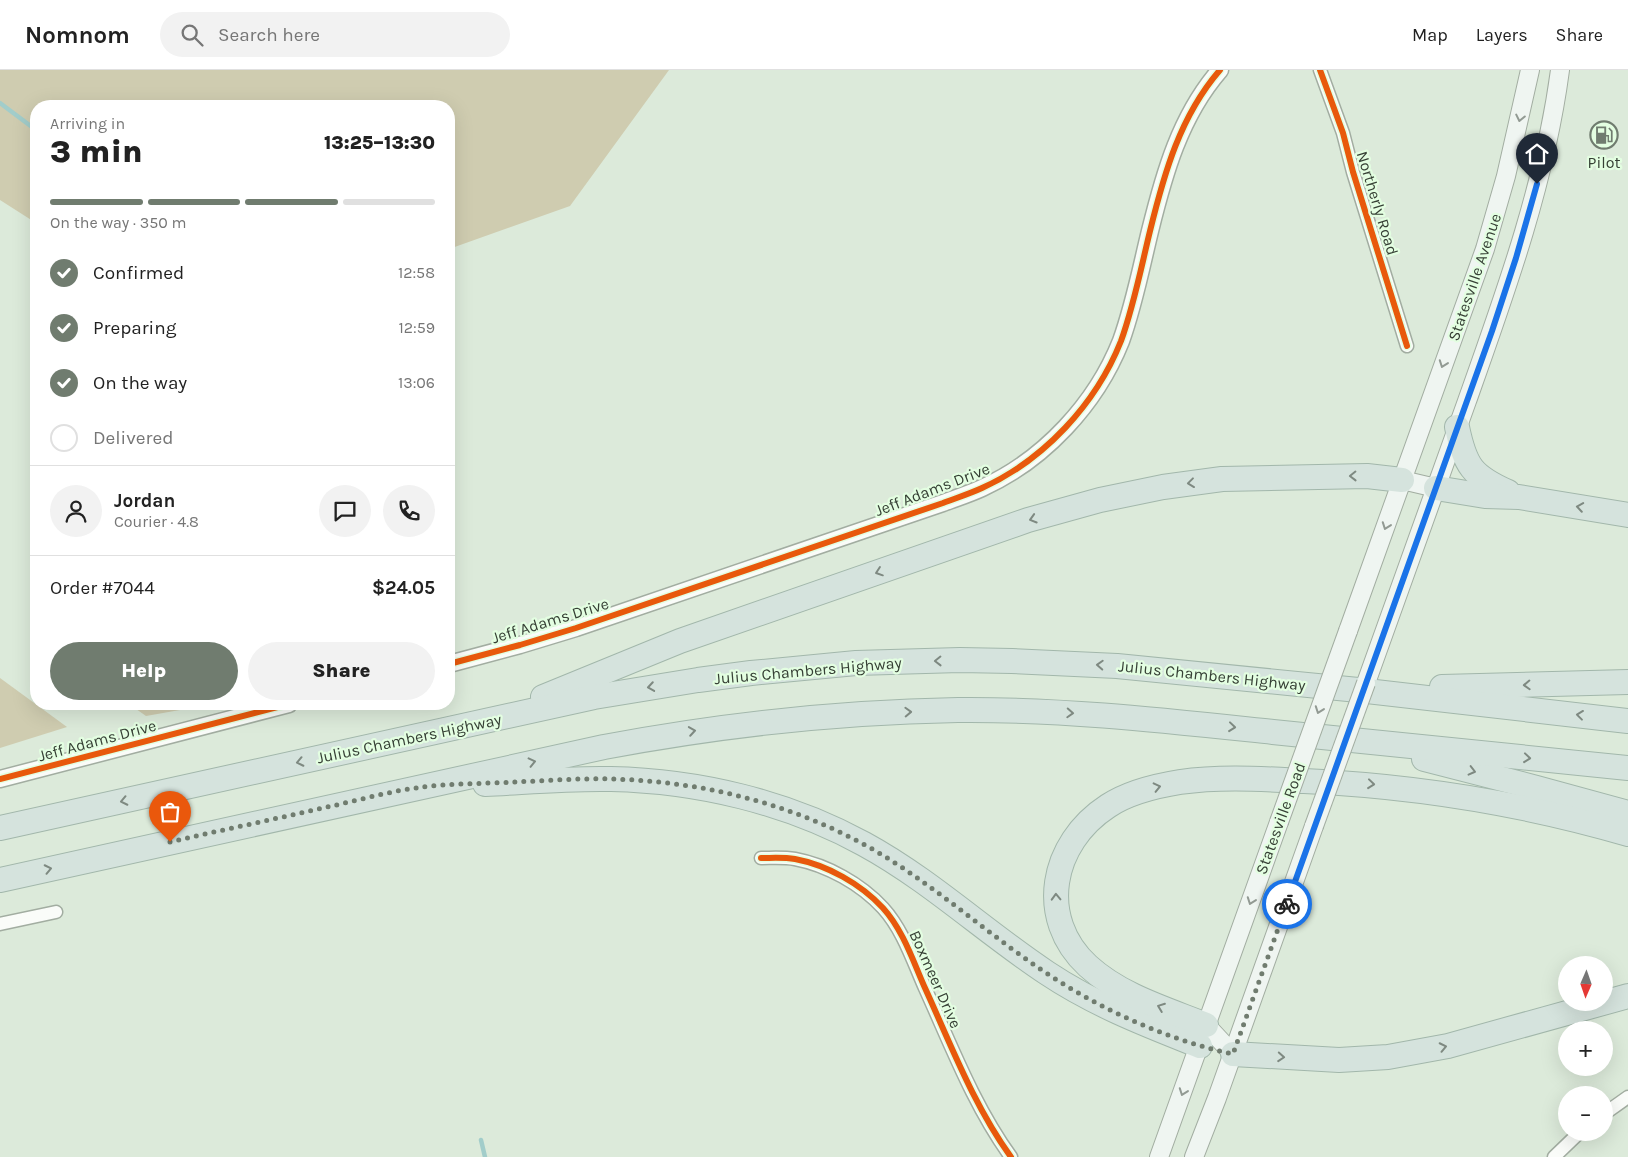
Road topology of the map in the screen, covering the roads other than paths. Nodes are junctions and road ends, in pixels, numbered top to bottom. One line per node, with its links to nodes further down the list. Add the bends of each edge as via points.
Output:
1 (1220, 70): 11 (street, Jeff Adams Drive, via 1201,96 1174,148 1134,301 1110,364 1087,402 1048,444 982,488 943,503 576,628)
2 (1320, 70): 5 (street, Northerly Road, via 1343,133)
3 (1530, 70): 7 (main road, Statesville Avenue, one-way to 7, via 1496,212)
4 (1560, 70): 6 (main road, Statesville Avenue, via 1546,147 1527,221)
5 (1407, 346)
6 (1457, 427): 8 (main road, Statesville Avenue); 9 (highway, via 1472,470 1491,485)
7 (1402, 480): 8 (main road); 15 (highway, one-way to 15, via 1367,476 1222,479 1163,486 1100,500 1028,520 680,640); 29 (main road, Statesville Road, one-way to 29, bridge)
8 (1436, 488): 9 (highway, via 1485,496); 30 (main road, Statesville Avenue, bridge)
9 (1519, 497): 10 (highway, one-way to 9)
10 (1628, 515)
11 (455, 662)
12 (1628, 682): 13 (highway, one-way to 13)
13 (1358, 690): 15 (highway, Julius Chambers Highway, one-way to 15, via 1117,666 907,661 804,667 698,680 594,697); 16 (highway, Julius Chambers Highway, one-way to 13)
14 (266, 710): 19 (street, Jeff Adams Drive)
15 (484, 721): 22 (highway, Julius Chambers Highway, one-way to 22)
16 (1628, 721)
17 (1340, 738): 18 (highway, one-way to 18); 20 (highway, one-way to 17, via 654,737 756,723 859,714 960,710 1063,713); 21 (highway, one-way to 21)
18 (1628, 768)
19 (0, 779)
20 (416, 788): 25 (highway, one-way to 20); 29 (highway, via 613,779 702,789 784,808 891,860 1027,960 1092,1001 1128,1018)
21 (1628, 813)
22 (0, 828)
23 (1628, 834): 29 (highway, one-way to 23, via 1113,985 1087,965 1062,928 1056,884 1064,854 1093,817 1122,798 1164,785 1213,779 1361,783 1500,803)
24 (760, 858): 34 (street, Boxmeer Drive, via 793,858 824,868 857,886 883,908 902,936 968,1084)
25 (0, 880)
26 (56, 912): 27 (street)
27 (0, 924)
28 (1628, 996): 30 (highway, one-way to 28, via 1339,1060 1388,1057 1448,1046)
29 (1203, 1036): 30 (main road); 35 (main road, Statesville Road, one-way to 35)
30 (1233, 1054): 36 (main road)
31 (1628, 1097): 32 (street)
32 (1613, 1108)
33 (1571, 1141): 37 (street)
34 (1011, 1157)
35 (1159, 1157)
36 (1194, 1157)
37 (1554, 1157)

